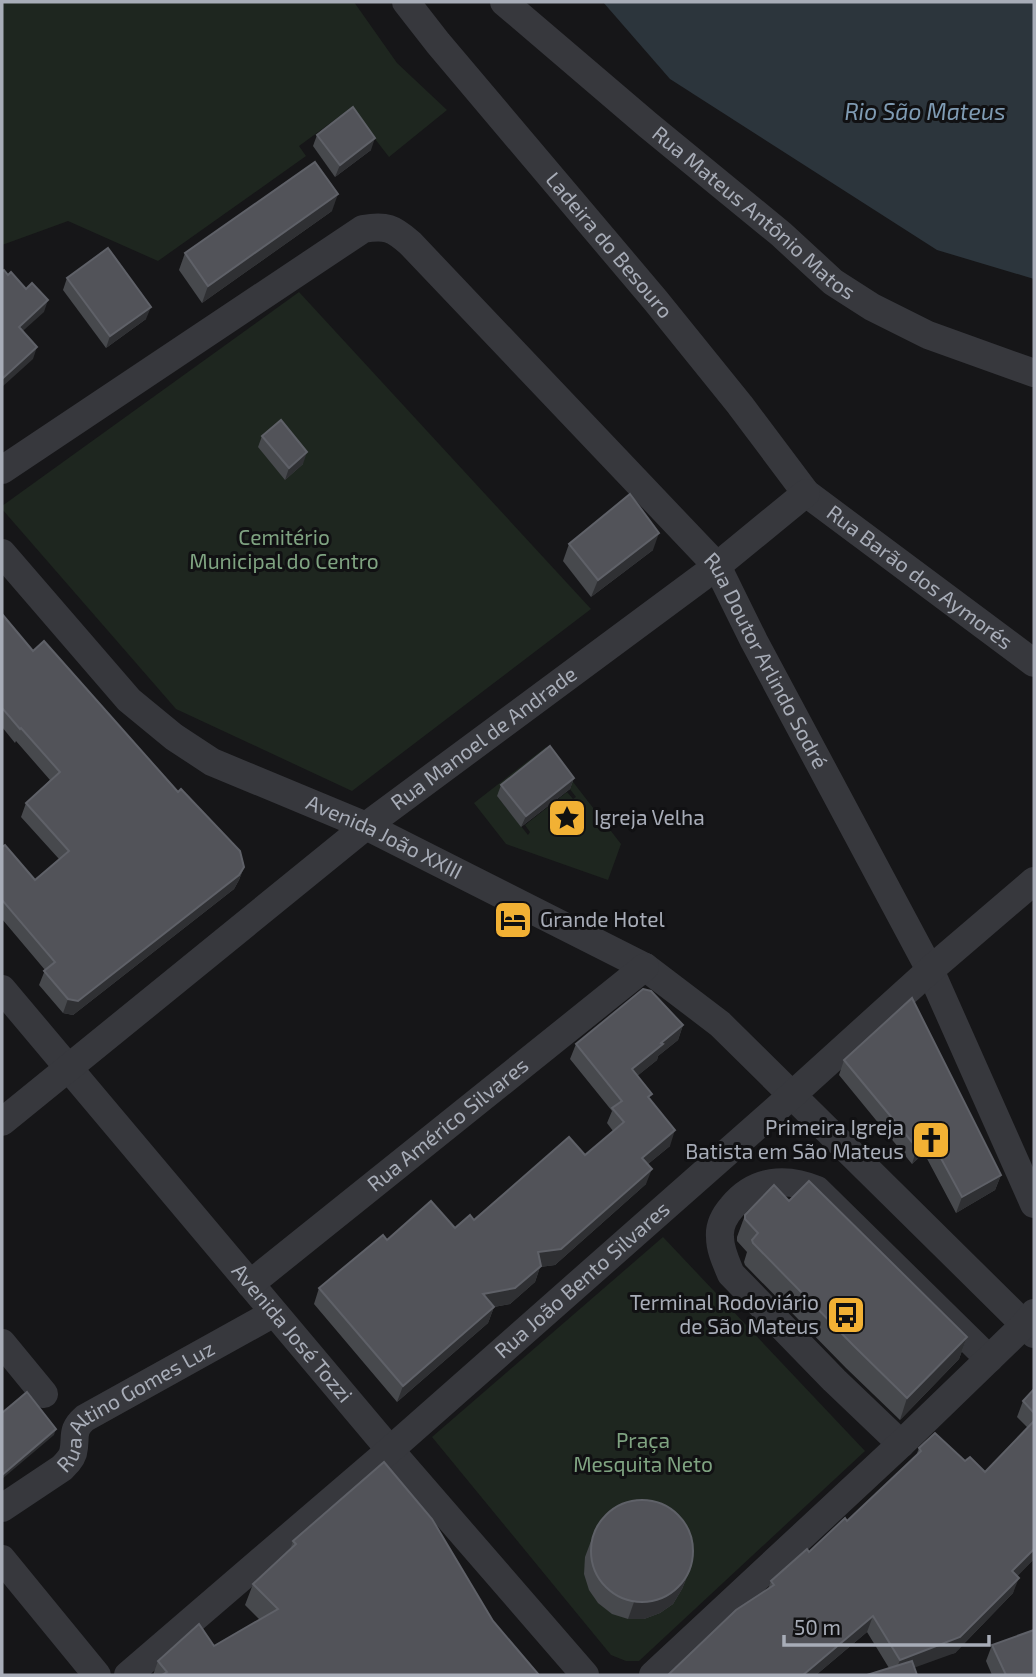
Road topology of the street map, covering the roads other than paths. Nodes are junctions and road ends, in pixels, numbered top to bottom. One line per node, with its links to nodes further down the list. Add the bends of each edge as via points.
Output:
1 (406, 2): 5 (street, Ladeira do Besouro, via 656,301)
2 (504, 2): 3 (street, Rua Mateus Antônio Matos, via 832,282 928,335)
3 (1034, 373)
4 (2, 470): 7 (street, Rua Doutor Arlindo Sodré, via 363,229 378,226 395,229 410,243)
5 (806, 494): 7 (street, Rua Manoel de Andrade); 8 (street, Rua Barão dos Aymorés)
6 (2, 553): 9 (street, Avenida João XXIII, via 129,700 174,737 212,762)
7 (717, 566): 9 (street, Rua Manoel de Andrade); 12 (street, Rua Doutor Arlindo Sodré)
8 (1034, 663)
9 (366, 826): 11 (street, Avenida João XXIII); 14 (street, Rua Manoel de Andrade)
10 (1034, 880): 12 (street, Rua João Bento Silvares)
11 (645, 967): 15 (street, Avenida João XXIII, via 720,1024); 18 (street, Rua Américo Silvares)
12 (930, 970): 15 (street, Rua João Bento Silvares); 17 (street, Rua Doutor Arlindo Sodré)
13 (2, 989): 14 (street, Avenida José Tozzi)
14 (67, 1067): 16 (street, Rua Manoel de Andrade); 18 (street, Avenida José Tozzi)
15 (791, 1096): 20 (street); 25 (street, Rua João Bento Silvares)
16 (2, 1122)
17 (1034, 1204)
18 (250, 1284): 19 (street, Avenida José Tozzi)
19 (274, 1313): 25 (street, Avenida José Tozzi); 26 (street, Rua Altino Gomes Luz, via 85,1419 75,1430 69,1461)
20 (1031, 1324): 22 (street)
21 (2, 1343): 23 (street)
22 (989, 1359): 24 (street); 24 (street, via 817,1190 781,1182 741,1196 725,1215 719,1234 731,1274)
23 (44, 1394)
24 (901, 1444): 31 (street)
25 (390, 1450): 29 (street, Rua João Bento Silvares); 30 (street, Avenida José Tozzi)
26 (2, 1508)
27 (2, 1559): 28 (street)
28 (97, 1675)
29 (128, 1675)
30 (585, 1675)
31 (653, 1675)

